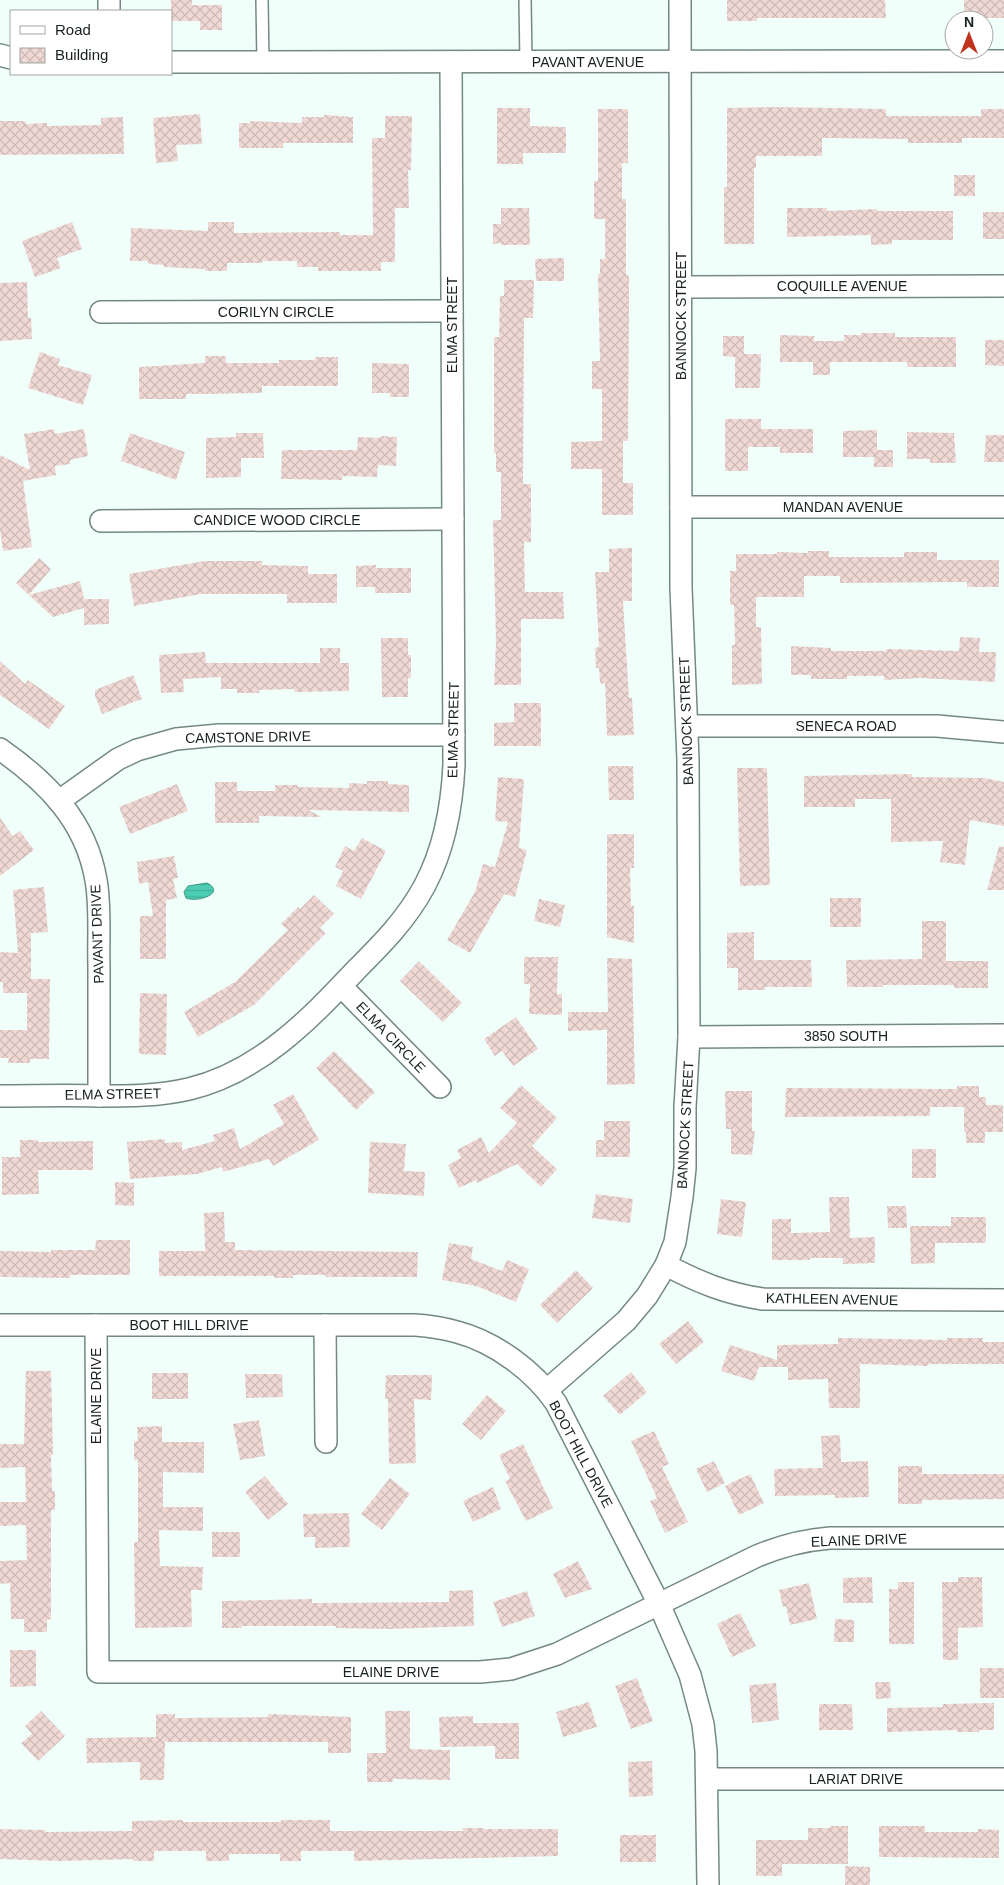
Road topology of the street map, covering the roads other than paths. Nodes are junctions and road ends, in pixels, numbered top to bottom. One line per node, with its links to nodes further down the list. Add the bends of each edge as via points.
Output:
1 (262, 0): 6 (lane)
2 (525, 0): 8 (lane)
3 (680, 0): 9 (street, BANNOCK STREET)
4 (1004, 61): 9 (street, PAVANT AVENUE)
5 (172, 62): 6 (street, PAVANT AVENUE)
6 (263, 62): 7 (street, PAVANT AVENUE)
7 (451, 62): 8 (street, PAVANT AVENUE); 12 (street, ELMA STREET)
8 (526, 62): 9 (street, PAVANT AVENUE)
9 (680, 62): 11 (street, BANNOCK STREET)
10 (1004, 286): 11 (street, COQUILLE AVENUE)
11 (681, 287): 14 (street, BANNOCK STREET)
12 (452, 311): 13 (street, CORILYN CIRCLE); 16 (street, ELMA STREET)
13 (101, 312)
14 (681, 507): 15 (street, MANDAN AVENUE); 18 (street, BANNOCK STREET)
15 (1004, 507)
16 (453, 519): 17 (street, CANDICE WOOD CIRCLE); 20 (street, ELMA STREET)
17 (101, 520)
18 (687, 726): 19 (street, SENECA ROAD, via 937,726); 25 (street, BANNOCK STREET)
19 (1004, 732)
20 (454, 735): 22 (street, CAMSTONE DRIVE, via 218,735 176,739 118,759); 23 (street, ELMA STREET, via 451,799 431,872 401,923)
21 (0, 750): 22 (street, PAVANT DRIVE, via 40,779)
22 (59, 801): 28 (street, PAVANT DRIVE, via 86,845 96,880)
23 (342, 986): 26 (street, ELMA CIRCLE); 28 (street, ELMA STREET, via 289,1036 251,1064 230,1074 169,1093)
24 (1004, 1035): 25 (street, 3850 SOUTH)
25 (689, 1037): 29 (street, BANNOCK STREET, via 682,1198 675,1242)
26 (440, 1088)
27 (0, 1096): 28 (street, ELMA STREET)
28 (99, 1096)
29 (666, 1265): 30 (street, KATHLEEN AVENUE, via 725,1292 763,1299); 34 (street, BANNOCK STREET, via 647,1296 626,1321)
30 (1004, 1300)
31 (325, 1324): 33 (street, BOOT HILL DRIVE); 34 (street, BOOT HILL DRIVE, via 415,1325 459,1332 496,1349); 35 (street)
32 (0, 1325): 33 (street, BOOT HILL DRIVE)
33 (96, 1325): 37 (street, ELAINE DRIVE, via 98,1672 495,1671 557,1654)
34 (547, 1390): 37 (street, BOOT HILL DRIVE)
35 (326, 1442)
36 (1004, 1538): 37 (street, ELAINE DRIVE, via 830,1538 800,1542 757,1556)
37 (659, 1604): 38 (street, BOOT HILL DRIVE, via 698,1699)
38 (708, 1779): 39 (street, LARIAT DRIVE); 40 (street, BOOT HILL DRIVE)
39 (1004, 1779)
40 (708, 1885)

